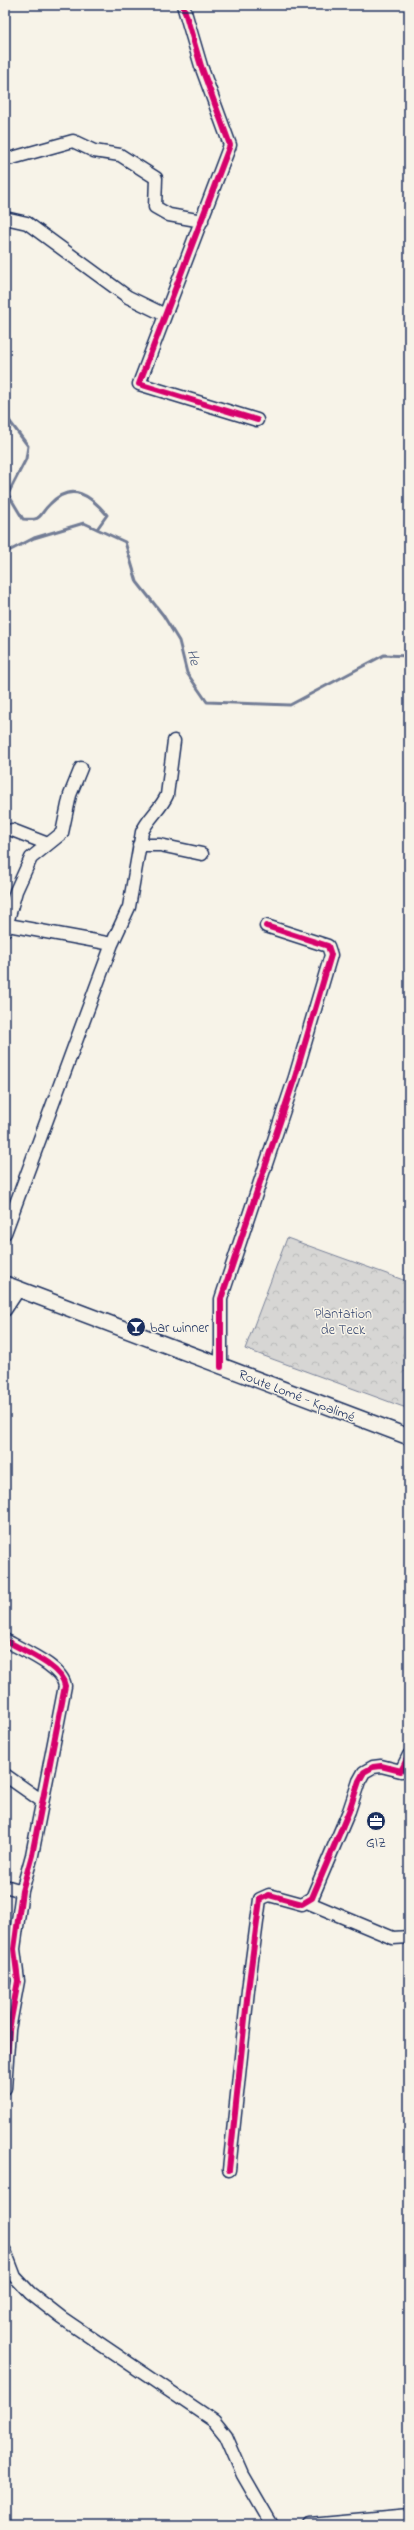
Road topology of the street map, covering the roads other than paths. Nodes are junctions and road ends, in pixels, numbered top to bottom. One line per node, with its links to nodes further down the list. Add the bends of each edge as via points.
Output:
1 (183, 5): 4 (street, via 201,66 230,145)
2 (5, 160): 4 (street, via 74,141 94,151 120,155 156,178 155,207 169,215)
3 (5, 218): 5 (street, via 27,223 128,297)
4 (202, 221): 5 (street)
5 (165, 315): 6 (street, via 139,384)
6 (257, 420)
7 (174, 741): 11 (street, via 167,795 146,823)
8 (81, 768): 10 (street, via 70,795 65,827 62,833)
9 (12, 830): 10 (street)
10 (48, 844): 13 (street, via 31,858)
11 (139, 845): 12 (street, via 160,845); 16 (street, via 129,907)
12 (202, 854)
13 (8, 906): 15 (street)
14 (266, 926): 21 (street, via 328,946 331,955 296,1077 221,1298)
15 (6, 928): 16 (street)
16 (112, 944): 17 (street)
17 (5, 1233)
18 (5, 1284): 19 (main road, Route Lomé - Kpalimé)
19 (19, 1289): 20 (street); 21 (main road, Route Lomé - Kpalimé)
20 (5, 1310)
21 (222, 1366): 22 (main road, Route Lomé - Kpalimé)
22 (409, 1437)
23 (5, 1640): 27 (street, via 53,1667 64,1681 63,1699)
24 (409, 1755): 25 (street)
25 (405, 1773): 30 (street, via 381,1766 364,1772 316,1891)
26 (5, 1775): 27 (street)
27 (42, 1801): 29 (street)
28 (5, 1886): 29 (street)
29 (22, 1892): 32 (street, via 14,1949 18,1981 9,2030)
30 (307, 1902): 31 (street, via 393,1938); 33 (street, via 297,1904 269,1895 260,1900 248,1982)
31 (409, 1937)
32 (5, 2088)
33 (229, 2170)
34 (5, 2251): 36 (street, via 15,2277 30,2293 62,2318 214,2421 226,2436 243,2475)
35 (409, 2516): 37 (street)
36 (272, 2525)
37 (310, 2525)

